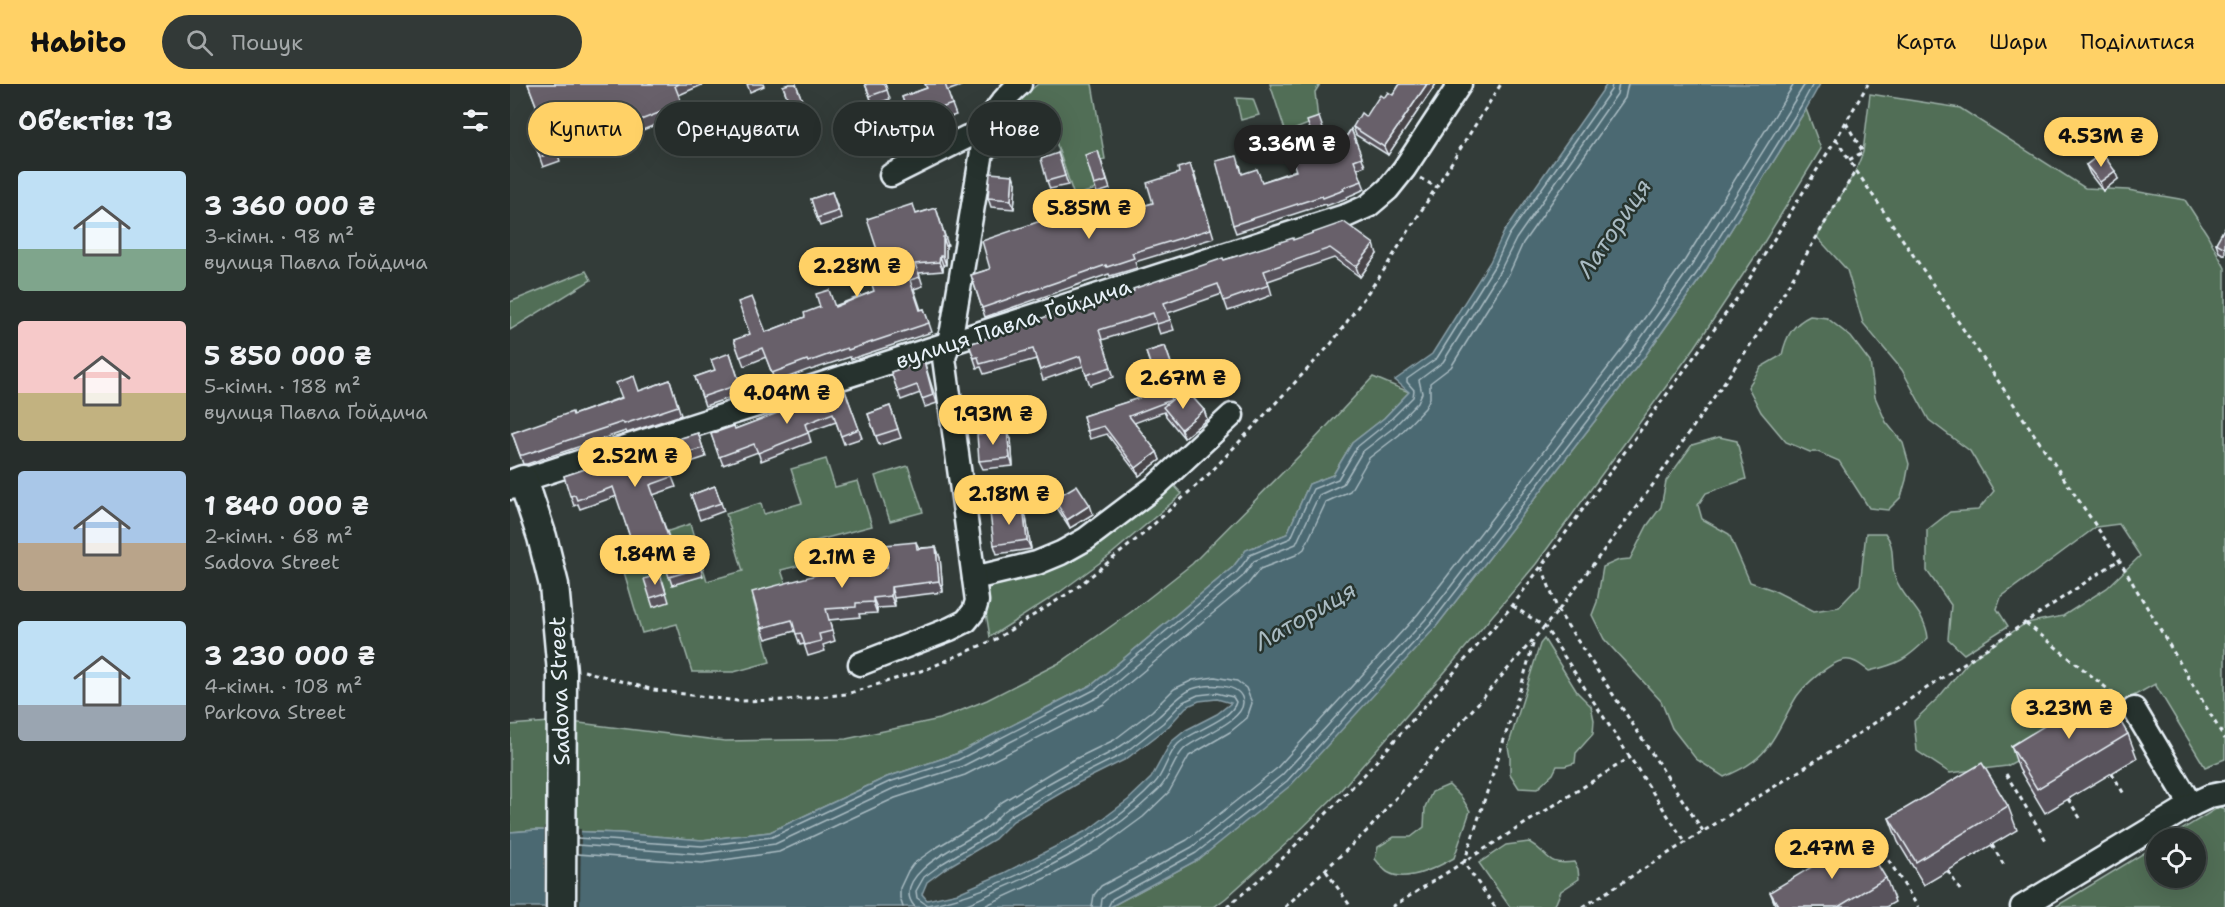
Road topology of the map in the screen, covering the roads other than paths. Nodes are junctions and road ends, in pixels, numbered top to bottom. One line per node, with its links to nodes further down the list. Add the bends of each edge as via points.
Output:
1 (1020, 84): 3 (street)
2 (1460, 84): 7 (street, вулиця Павла Ґойдича, via 1404,169 1368,206)
3 (1001, 102)
4 (968, 137): 6 (street)
5 (981, 156): 7 (street)
6 (891, 175)
7 (949, 344): 9 (street, вулиця Павла Ґойдича); 10 (street, via 944,358)
8 (1232, 415): 10 (street, via 1156,486 1086,539 1037,563)
9 (517, 483): 15 (main road, Sadova Street, via 542,537 569,670)
10 (974, 578): 11 (street, via 977,601 966,621)
11 (860, 663)
12 (2134, 709): 14 (street)
13 (2225, 793): 14 (street)
14 (2191, 805): 16 (street)
15 (561, 907)
16 (2022, 907)

